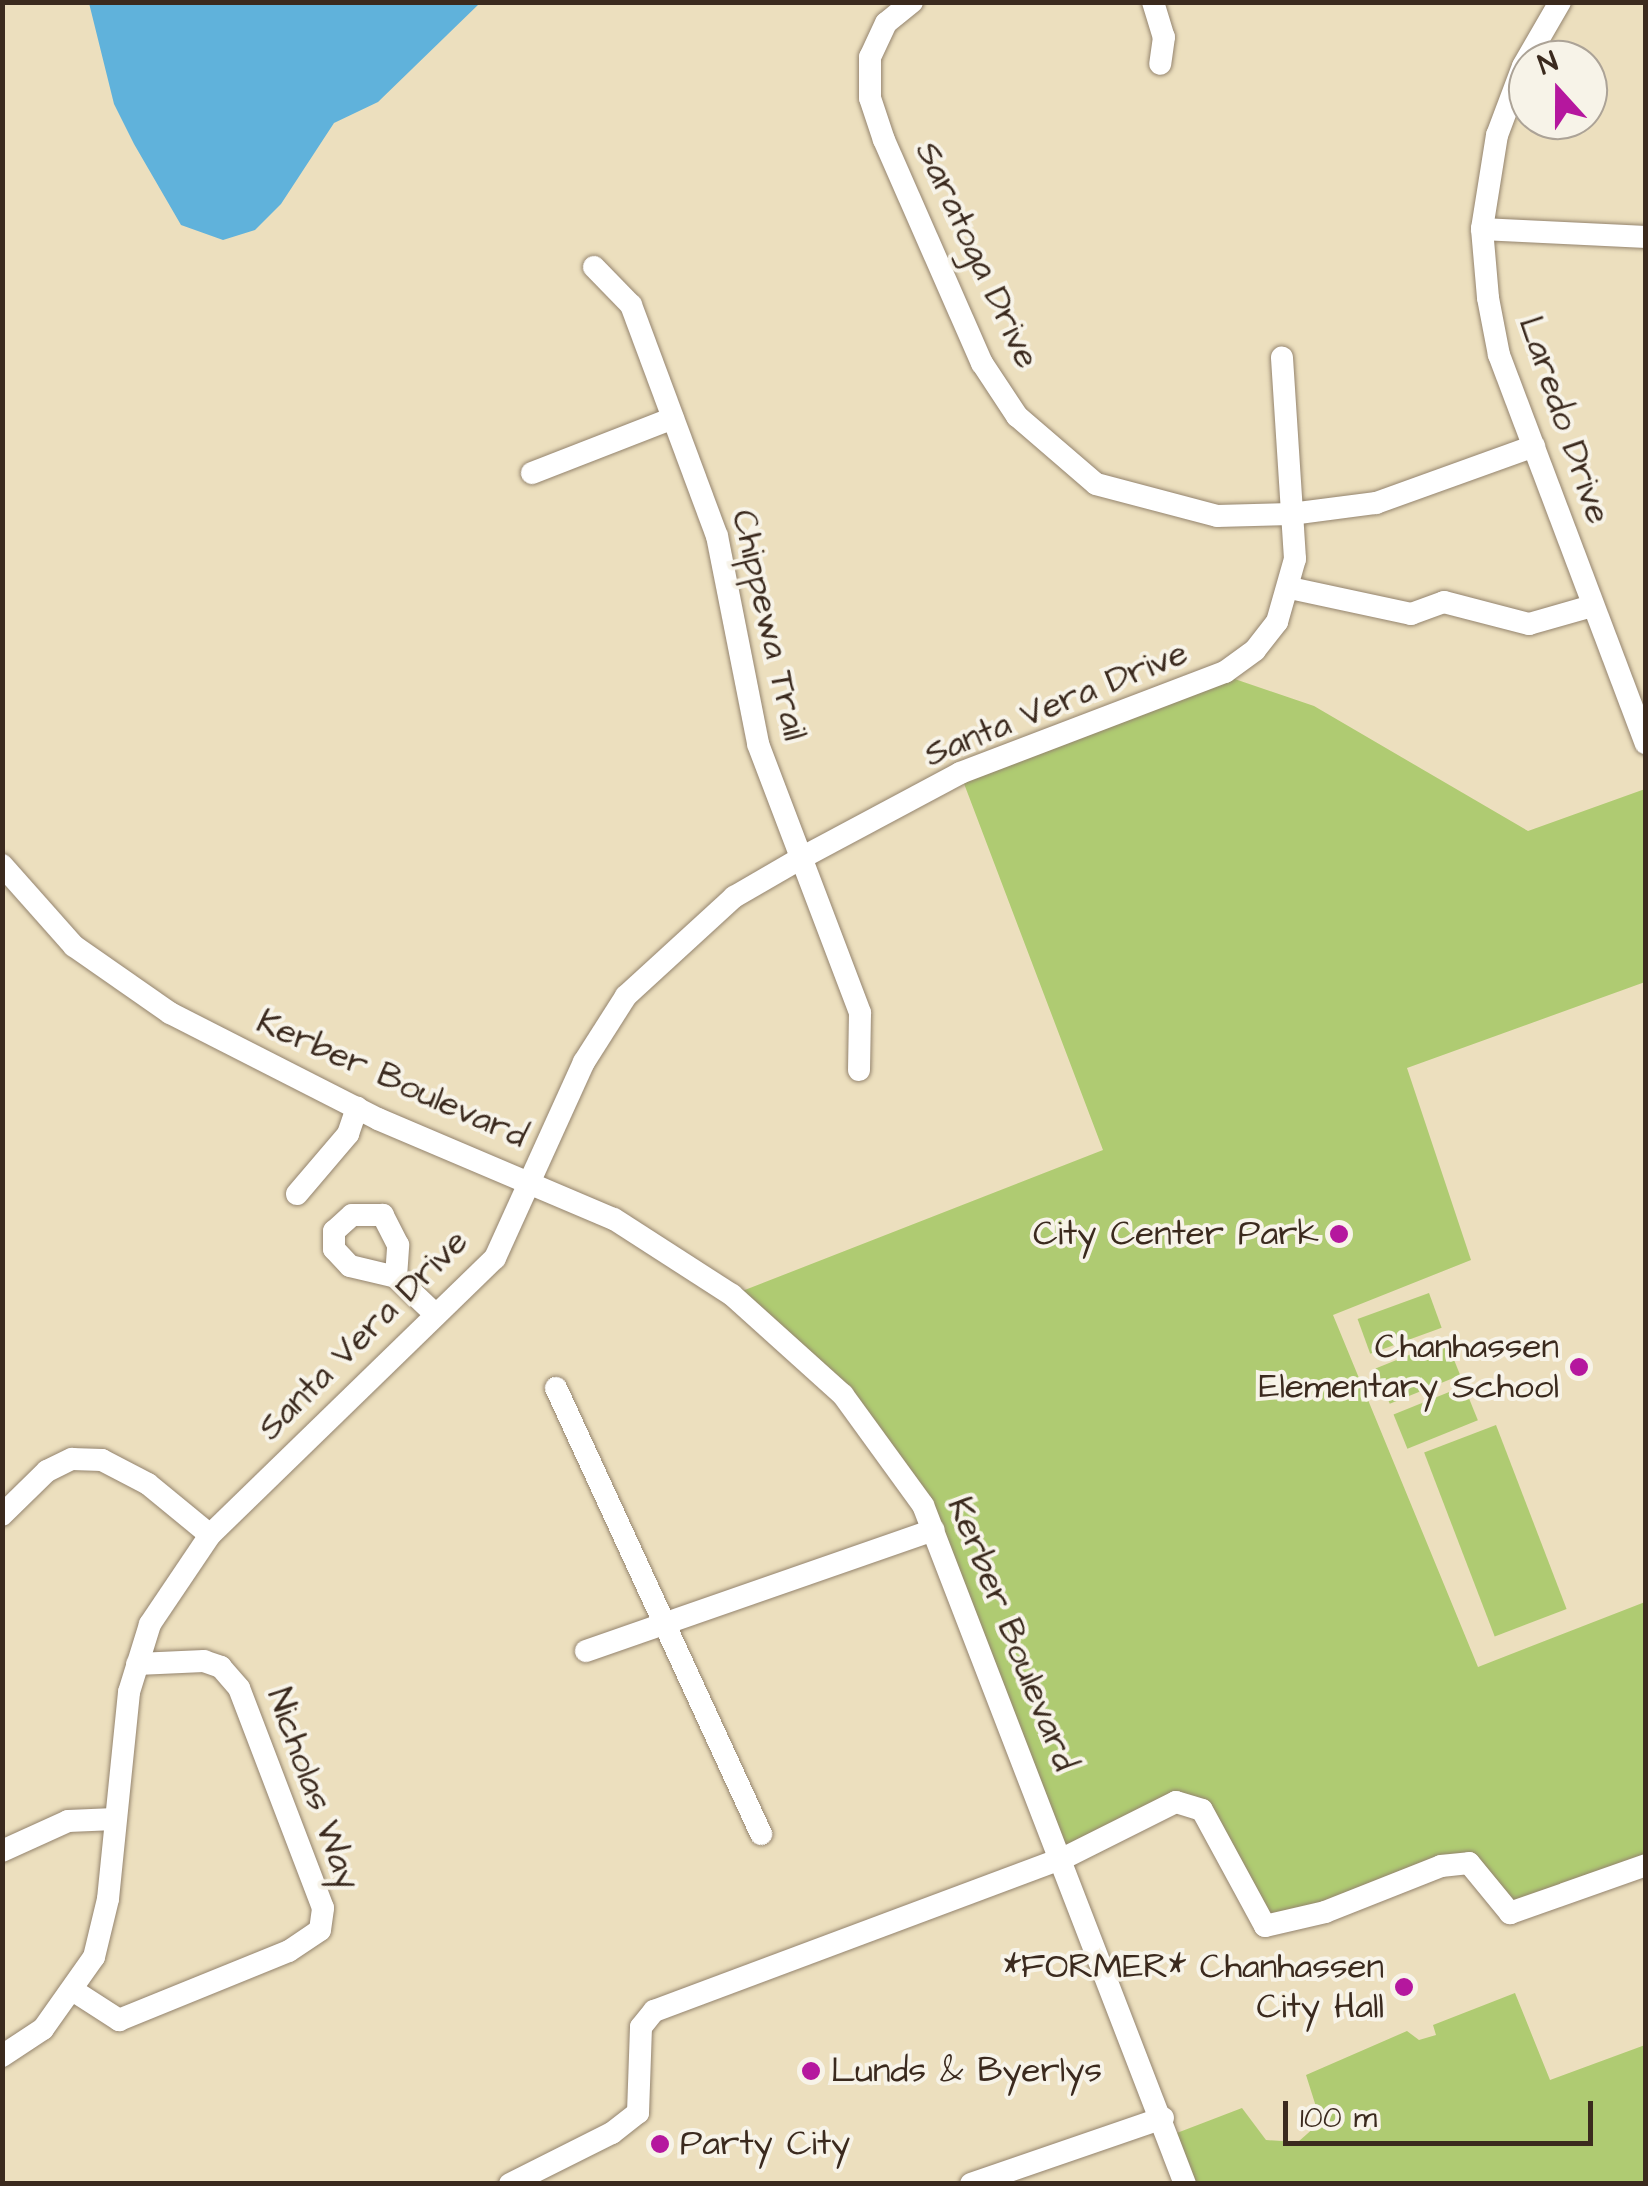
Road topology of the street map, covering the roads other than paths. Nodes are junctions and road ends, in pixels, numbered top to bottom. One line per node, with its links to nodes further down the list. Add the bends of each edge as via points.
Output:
1 (912, 2): 12 (street, Saratoga Drive, via 877,40 870,98 982,362 1017,416 1096,484 1217,516)
2 (1153, 2): 4 (street, via 1164,37)
3 (1560, 2): 5 (street, Laredo Drive, via 1523,66 1497,135)
4 (1160, 64)
5 (1482, 229): 6 (street); 10 (street, Laredo Drive, via 1499,355)
6 (1646, 236)
7 (594, 268): 9 (street, Chippewa Trail, via 631,305)
8 (1282, 356): 12 (street, Santa Vera Drive)
9 (673, 418): 11 (street); 16 (street, Chippewa Trail, via 717,536 758,744)
10 (1534, 446): 12 (street, Saratoga Drive, via 1376,503); 14 (street, Laredo Drive)
11 (532, 473)
12 (1292, 514): 13 (street, Santa Vera Drive)
13 (1290, 588): 14 (street, via 1412,614 1444,602 1529,624); 16 (street, Santa Vera Drive, via 1256,650 1225,672 960,773)
14 (1592, 606): 15 (street, Laredo Drive)
15 (1646, 743)
16 (803, 856): 18 (street, Chippewa Trail, via 860,1013); 20 (street, Santa Vera Drive, via 734,897 626,996 584,1062)
17 (2, 865): 19 (street, Kerber Boulevard, via 74,946 170,1014)
18 (859, 1070)
19 (357, 1108): 20 (street, Kerber Boulevard); 21 (street, via 348,1134)
20 (532, 1180): 23 (street, Santa Vera Drive, via 495,1258); 26 (street, Kerber Boulevard, via 614,1218 732,1294 843,1395)
21 (296, 1194)
22 (396, 1277): 23 (street)
23 (436, 1315): 27 (street, Santa Vera Drive)
24 (556, 1388): 28 (street)
25 (2, 1516): 27 (street, via 48,1471 72,1459 102,1460 148,1484)
26 (934, 1530): 28 (street); 34 (street, Kerber Boulevard)
27 (210, 1534): 30 (street, Santa Vera Drive, via 150,1624)
28 (664, 1624): 29 (street); 32 (street)
29 (586, 1651)
30 (137, 1664): 31 (street, Santa Vera Drive); 36 (street, Nicholas Way, via 204,1662 221,1667 240,1688 323,1908 320,1930 289,1951 119,2020)
31 (115, 1819): 33 (street, via 68,1822); 36 (street, Santa Vera Drive, via 94,1958)
32 (761, 1834)
33 (2, 1851)
34 (1064, 1858): 35 (street, via 1165,1805 1202,1810 1265,1926 1325,1912 1441,1866 1469,1863 1510,1913); 38 (street, Kerber Boulevard); 39 (street, via 654,2011 641,2026 638,2113)
35 (1646, 1865)
36 (74, 1991): 37 (street, Santa Vera Drive, via 42,2029)
37 (2, 2056)
38 (1163, 2118): 40 (street); 41 (street, Kerber Boulevard)
39 (510, 2184)
40 (971, 2184)
41 (1186, 2184)

